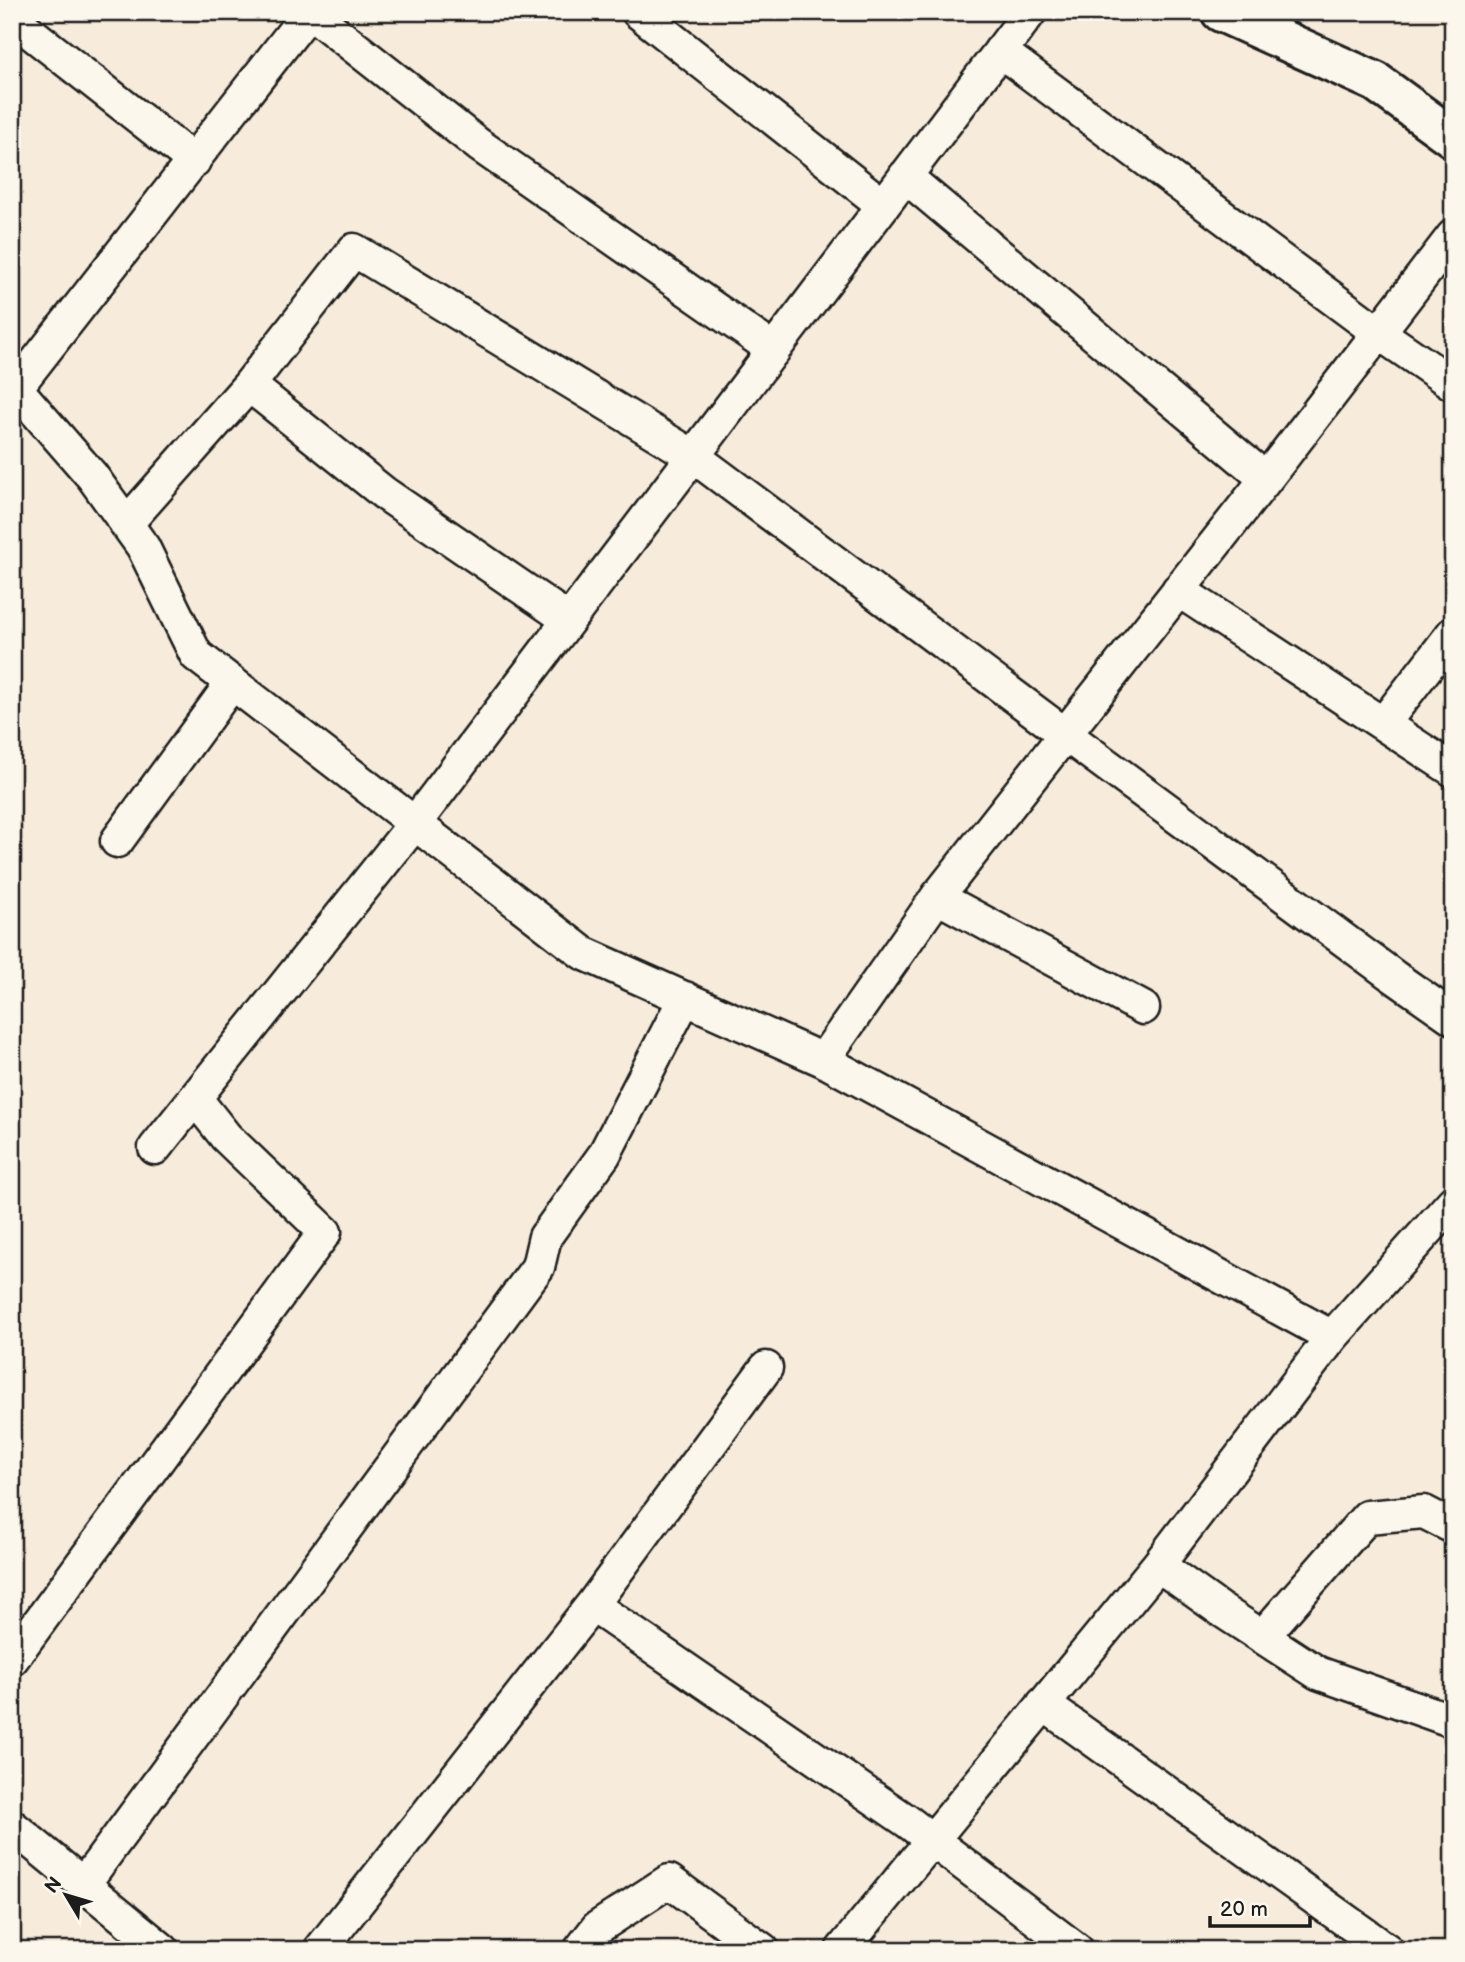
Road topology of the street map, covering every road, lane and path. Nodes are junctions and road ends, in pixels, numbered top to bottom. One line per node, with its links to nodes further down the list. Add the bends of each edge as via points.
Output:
1 (309, 12): 9 (street); 14 (street, via 479,145)
2 (638, 12): 11 (street)
3 (1030, 12): 7 (street)
4 (1220, 12): 6 (street)
5 (12, 18): 9 (street)
6 (1261, 20): 8 (street, via 1376,82)
7 (1000, 51): 10 (street); 13 (street)
8 (1453, 138)
9 (194, 161): 17 (street)
10 (905, 176): 11 (street); 19 (street)
11 (883, 205): 14 (street)
12 (1453, 236): 13 (street)
13 (1379, 333): 15 (street); 19 (street)
14 (774, 350): 18 (street)
15 (1453, 384)
16 (249, 385): 18 (street, via 354,250); 20 (street); 22 (street, via 384,493)
17 (14, 388): 20 (street, via 92,476)
18 (693, 456): 22 (street); 26 (street)
19 (1266, 479): 21 (street)
20 (126, 524): 24 (street, via 143,547 196,656)
21 (1178, 590): 25 (street); 26 (street)
22 (569, 620): 28 (street)
23 (1453, 633): 25 (street)
24 (232, 683): 28 (street); 29 (street)
25 (1382, 724): 27 (street)
26 (1066, 734): 30 (street); 33 (street)
27 (1453, 770)
28 (415, 823): 31 (street, via 583,953); 35 (street)
29 (117, 841)
30 (937, 897): 32 (street); 34 (street)
31 (685, 998): 34 (street); 49 (street, via 604,1155 545,1237 538,1267)
32 (1143, 1008)
33 (1453, 1018)
34 (823, 1060): 38 (street)
35 (195, 1098): 36 (street); 44 (street, via 226,1138 326,1232)
36 (155, 1148)
37 (1453, 1202): 38 (street)
38 (1332, 1337): 41 (street)
39 (766, 1368): 42 (street)
40 (1453, 1527): 43 (street, via 1424,1512 1367,1517)
41 (1158, 1564): 43 (street); 45 (street)
42 (592, 1605): 48 (street); 51 (street)
43 (1262, 1637): 46 (street, via 1318,1673)
44 (12, 1658)
45 (1043, 1704): 48 (street); 56 (street)
46 (1453, 1721)
47 (12, 1826): 49 (street)
48 (931, 1841): 54 (street); 55 (street)
49 (83, 1885): 50 (street)
50 (163, 1950)
51 (320, 1950)
52 (580, 1950): 53 (street, via 597,1928 670,1881)
53 (763, 1950)
54 (842, 1950)
55 (1077, 1950)
56 (1387, 1950)

